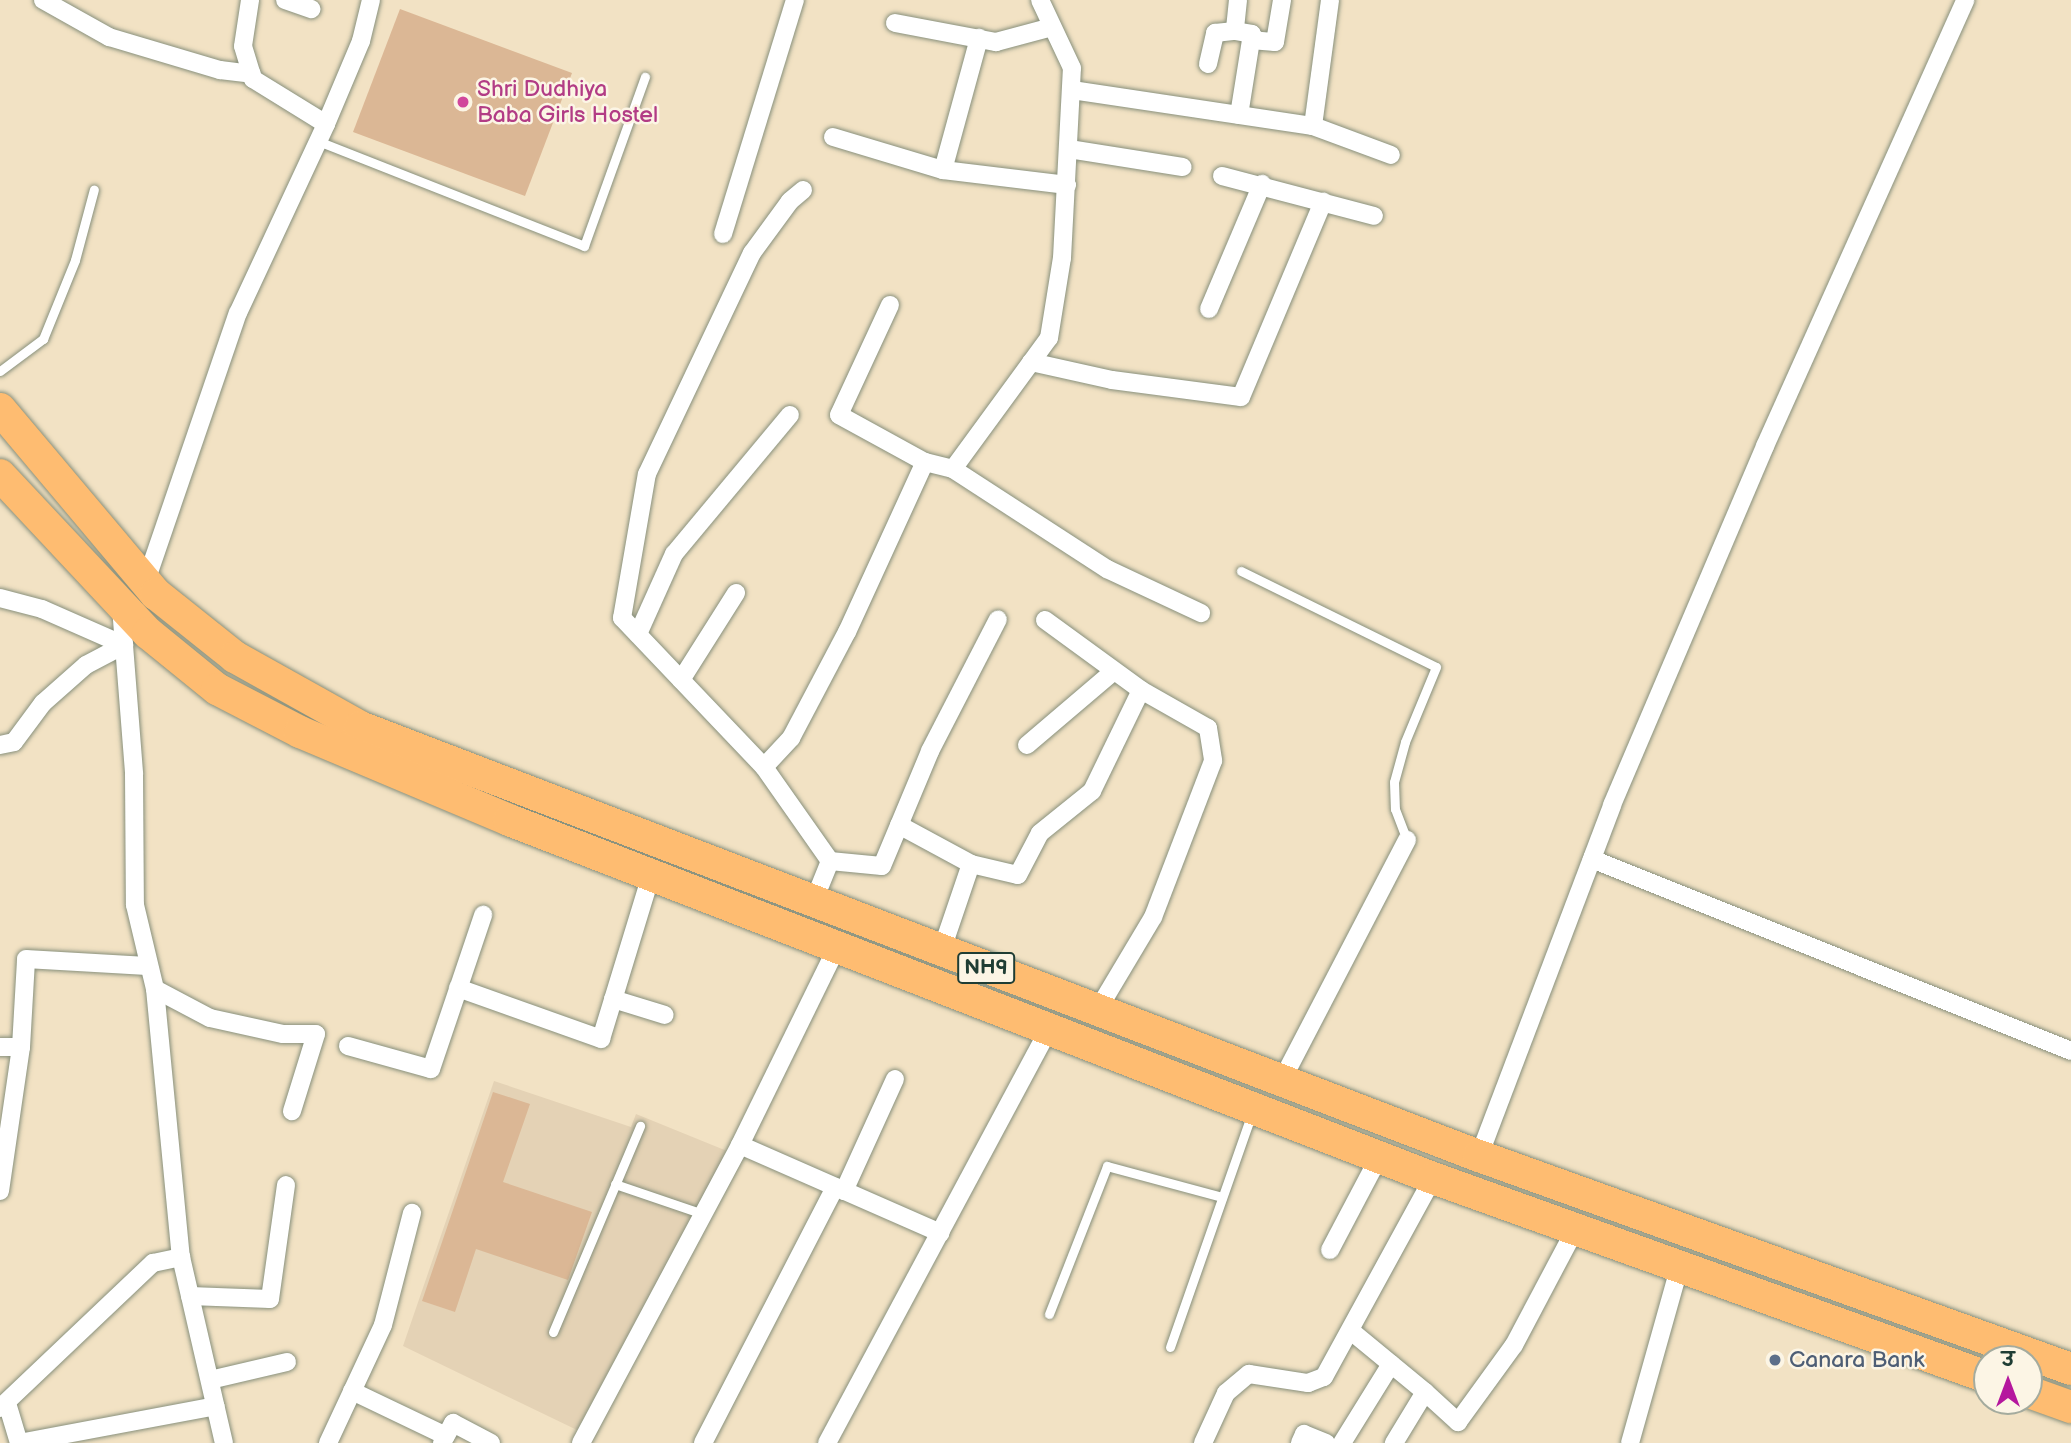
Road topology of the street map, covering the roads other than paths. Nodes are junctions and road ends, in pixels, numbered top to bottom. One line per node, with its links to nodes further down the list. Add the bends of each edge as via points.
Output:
1 (43, 0): 18 (street, via 110,37 220,70)
2 (250, 0): 18 (street, via 243,46)
3 (285, 0): 11 (street)
4 (371, 0): 22 (street, via 361,41)
5 (794, 0): 37 (street)
6 (1238, 0): 14 (street)
7 (1282, 0): 16 (street, via 1275,42)
8 (1330, 0): 23 (street)
9 (1965, 0): 65 (street, via 1765,446)
10 (1036, 1): 13 (street)
11 (311, 9)
12 (895, 23): 15 (street)
13 (1052, 27): 15 (street, via 996,42); 20 (street, via 1072,68)
14 (1235, 31): 16 (street, via 1252,34); 17 (street, via 1215,33)
15 (979, 38): 29 (street)
16 (1251, 40): 21 (street)
17 (1208, 64)
18 (251, 74): 22 (street)
19 (645, 77): 25 (lane, via 584,246)
20 (1072, 90): 21 (street); 26 (street)
21 (1239, 115): 23 (street)
22 (326, 124): 25 (street)
23 (1314, 126): 27 (street)
24 (833, 137): 29 (street)
25 (318, 141): 48 (street, via 238,313)
26 (1069, 149): 28 (street); 32 (street)
27 (1391, 155)
28 (1182, 167)
29 (943, 170): 32 (street)
30 (1222, 176): 31 (street)
31 (1262, 184): 35 (street); 39 (street)
32 (1066, 186): 40 (street, via 1062,258 1049,338)
33 (94, 189): 41 (lane, via 75,260 43,339)
34 (803, 190): 55 (street, via 752,253 647,474 622,618)
35 (1323, 202): 36 (street); 40 (street, via 1241,397 1111,380)
36 (1374, 216)
37 (723, 234)
38 (890, 305): 44 (street, via 839,415)
39 (1209, 309)
40 (1031, 362): 45 (street)
41 (0, 371)
42 (0, 410): 48 (highway, NH9)
43 (790, 415): 55 (street, via 674,554)
44 (925, 462): 45 (street); 62 (street, via 847,632 791,738)
45 (953, 469): 52 (street, via 1107,569)
46 (0, 475): 51 (highway, NH9)
47 (1241, 571): 64 (lane, via 1436,667 1394,782 1395,809)
48 (146, 581): 69 (highway, NH9, via 235,657 360,727)
49 (736, 593): 58 (street)
50 (0, 598): 56 (street, via 42,609)
51 (121, 607): 56 (street); 68 (highway, NH9, via 217,689 300,732)
52 (1202, 613)
53 (998, 619): 63 (street, via 930,751)
54 (1045, 620): 57 (street)
55 (638, 635): 58 (street)
56 (124, 645): 61 (street, via 86,665 43,703 14,742); 73 (street, via 134,774 135,905)
57 (1114, 671): 59 (street); 60 (street)
58 (681, 680): 62 (street)
59 (1141, 690): 67 (street, via 1092,791 1040,833 1018,875); 77 (street, via 1208,728 1213,761 1153,917)
60 (1027, 744)
61 (0, 745)
62 (764, 767): 66 (street)
63 (899, 825): 66 (street, via 882,866); 67 (street)
64 (1407, 840): 85 (street)
65 (1592, 859): 83 (street); 90 (street)
66 (830, 861): 69 (street)
67 (971, 864): 72 (street)
68 (651, 876): 71 (highway, NH9); 76 (street)
69 (813, 903): 72 (highway, NH9)
70 (483, 915): 74 (street)
71 (836, 947): 79 (highway, NH9); 89 (street)
72 (941, 952): 77 (highway, NH9)
73 (146, 965): 75 (street); 82 (street, via 26,959)
74 (458, 988): 76 (street, via 601,1039); 80 (street, via 430,1069)
75 (155, 989): 87 (street, via 210,1018 284,1034 316,1034); 103 (street)
76 (613, 999): 78 (street)
77 (1097, 1011): 85 (highway, NH9)
78 (665, 1015)
79 (1049, 1029): 86 (highway, NH9); 101 (street)
80 (348, 1046)
81 (0, 1047): 82 (street)
82 (21, 1047): 96 (street)
83 (2071, 1051)
84 (895, 1079): 95 (street)
85 (1281, 1082): 90 (highway, NH9)
86 (1254, 1108): 91 (highway, NH9); 97 (lane)
87 (292, 1111)
88 (640, 1126): 93 (lane)
89 (740, 1145): 95 (street); 99 (street)
90 (1479, 1156): 112 (highway, NH9)
91 (1378, 1157): 92 (highway, NH9); 102 (street)
92 (1433, 1178): 100 (highway, NH9); 107 (street)
93 (615, 1184): 99 (lane); 108 (lane)
94 (286, 1185): 105 (street, via 270,1299)
95 (840, 1189): 101 (street); 128 (street)
96 (0, 1191)
97 (1222, 1197): 106 (lane, via 1107,1166); 109 (lane)
98 (412, 1213): 115 (street, via 383,1325)
99 (703, 1214): 127 (street)
100 (1575, 1230): 104 (highway, NH9); 116 (street, via 1514,1345 1458,1422)
101 (940, 1233): 129 (street)
102 (1330, 1250)
103 (181, 1257): 105 (street); 118 (street, via 153,1263)
104 (1679, 1269): 113 (highway, NH9); 135 (street)
105 (190, 1296): 114 (street)
106 (1049, 1314)
107 (1351, 1331): 111 (street); 130 (street, via 1324,1377 1308,1383 1249,1374 1226,1393)
108 (552, 1332)
109 (1170, 1347)
110 (287, 1362): 114 (street)
111 (1391, 1364): 116 (street); 133 (street)
112 (2071, 1369)
113 (1973, 1372)
114 (210, 1380): 119 (street)
115 (352, 1391): 122 (street); 125 (street)
116 (1425, 1392): 134 (street)
117 (2043, 1397): 120 (highway)
118 (3, 1406): 123 (street)
119 (216, 1406): 121 (street); 124 (street)
120 (2071, 1407)
121 (74, 1438): 123 (street)
122 (444, 1440): 126 (street, via 453,1423)
123 (19, 1443)
124 (224, 1443)
125 (328, 1443)
126 (491, 1443)
127 (581, 1443)
128 (703, 1443)
129 (827, 1443)
130 (1203, 1443)
131 (1300, 1443): 132 (street, via 1304,1434)
132 (1326, 1443)
133 (1342, 1443)
134 (1394, 1443)
135 (1630, 1443)

